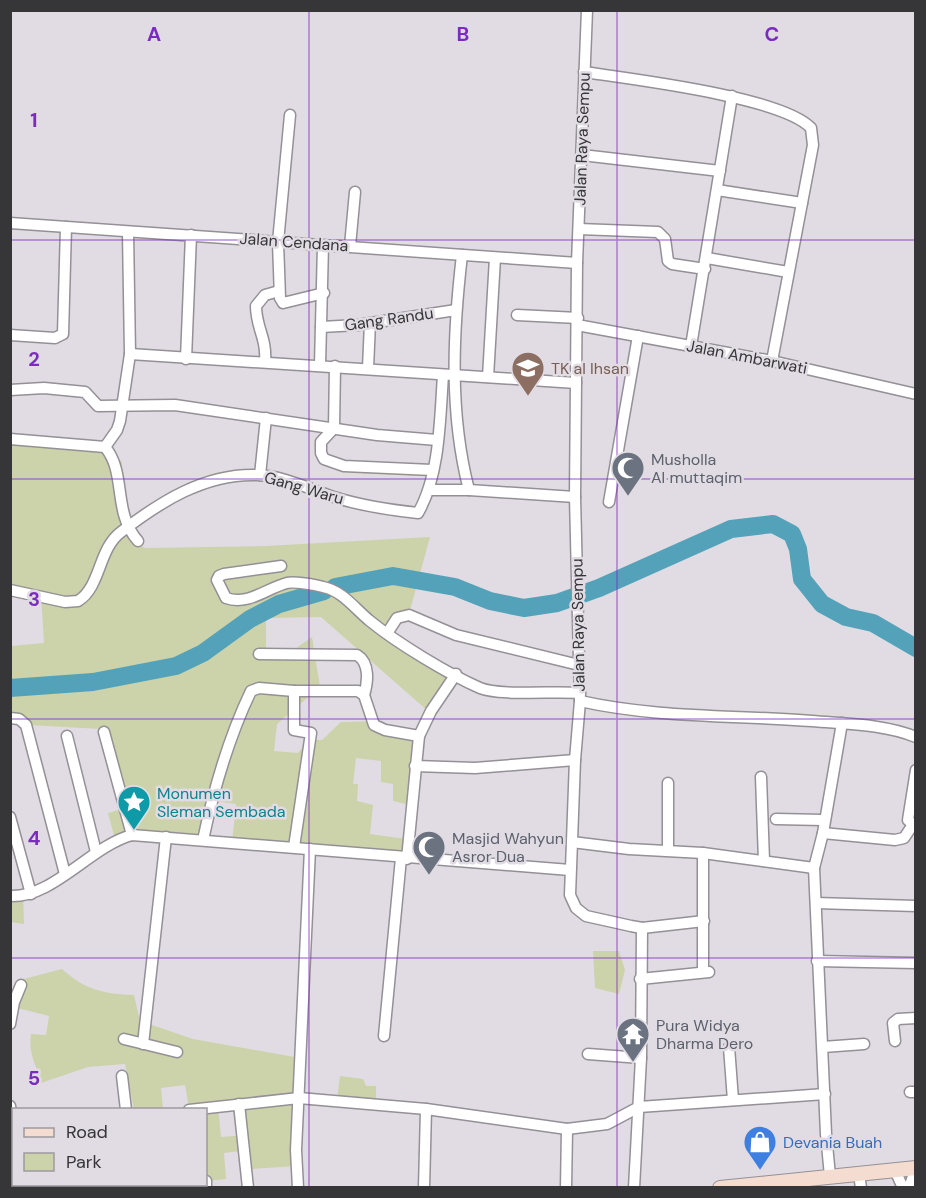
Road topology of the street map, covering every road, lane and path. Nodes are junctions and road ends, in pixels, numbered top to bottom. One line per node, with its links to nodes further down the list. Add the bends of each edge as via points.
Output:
1 (587, 10): 2 (street, Jalan Raya Sempu)
2 (584, 72): 3 (street); 5 (street, Jalan Raya Sempu)
3 (732, 96): 6 (street); 9 (street, via 800,119 811,128 813,145)
4 (290, 115): 15 (street)
5 (582, 155): 6 (street); 12 (street, Jalan Raya Sempu)
6 (720, 171): 7 (street)
7 (717, 190): 9 (street); 21 (street)
8 (355, 192): 17 (street)
9 (802, 203): 22 (street)
10 (10, 223): 11 (street, Jalan Cendana)
11 (66, 227): 13 (street, Jalan Cendana); 30 (street, via 63,334 55,338)
12 (579, 229): 20 (street, Jalan Raya Sempu); 21 (street, via 658,232 665,239 668,261 672,264)
13 (128, 232): 14 (street, Jalan Cendana); 33 (street)
14 (191, 235): 15 (street, Jalan Cendana); 34 (street)
15 (278, 242): 16 (street, Jalan Cendana); 23 (street)
16 (323, 245): 17 (street, Jalan Cendana); 24 (street)
17 (350, 246): 18 (street, Jalan Cendana)
18 (462, 255): 19 (street, Jalan Cendana); 25 (street)
19 (495, 258): 20 (street, Jalan Cendana); 41 (street)
20 (577, 263): 27 (street, Jalan Raya Sempu)
21 (706, 263): 22 (street); 32 (street)
22 (788, 272): 35 (street)
23 (279, 291): 24 (street, via 283,303); 36 (street, via 265,295 256,306 266,342)
24 (324, 293): 29 (street)
25 (456, 310): 28 (street, Gang Randu); 40 (street)
26 (517, 315): 27 (street, Jalan Ambarwati)
27 (578, 321): 31 (street, Jalan Ambarwati); 42 (street, Jalan Raya Sempu)
28 (370, 323): 29 (street, Gang Randu); 39 (street)
29 (321, 327): 37 (street)
30 (10, 335)
31 (638, 336): 32 (street, Jalan Ambarwati); 56 (street)
32 (691, 346): 35 (street, Jalan Ambarwati)
33 (130, 354): 34 (street); 45 (street)
34 (186, 359): 36 (street)
35 (772, 361): 44 (street, Jalan Ambarwati)
36 (265, 362): 37 (street)
37 (320, 365): 38 (street)
38 (335, 366): 39 (street); 47 (street)
39 (368, 368): 40 (street)
40 (449, 375): 41 (street); 49 (street); 54 (street)
41 (489, 377): 42 (street)
42 (576, 383): 55 (street, Jalan Raya Sempu)
43 (10, 390): 45 (street, via 52,388 85,392 98,406)
44 (915, 394)
45 (122, 406): 46 (street, via 175,405); 50 (street, via 117,430)
46 (266, 418): 47 (street); 52 (street)
47 (334, 428): 49 (street); 51 (street, via 324,436 321,446 324,459 329,462)
48 (10, 439): 50 (street)
49 (438, 440): 51 (street)
50 (105, 447): 57 (street, via 114,462)
51 (432, 470): 53 (street)
52 (260, 475): 53 (street, Gang Waru, via 369,506 418,513); 57 (street, Gang Waru, via 223,478 190,487)
53 (429, 490): 54 (street)
54 (469, 490): 55 (street)
55 (575, 497): 63 (street, Jalan Raya Sempu)
56 (609, 502)
57 (127, 528): 58 (street); 60 (street, Gang Waru, via 110,544 91,586 78,602)
58 (138, 541)
59 (281, 566): 61 (street, via 224,574 217,580 226,598 233,600 261,596 287,583 323,586)
60 (10, 590)
61 (388, 632): 63 (street, via 398,618 409,615 456,635); 64 (street)
62 (259, 654): 66 (street, via 357,655 367,672)
63 (579, 664): 67 (street, Jalan Raya Sempu)
64 (456, 674): 67 (street, via 481,688 500,692); 72 (street, via 430,711)
65 (294, 691): 66 (street, via 353,690); 86 (street, via 251,691 234,727 212,794); 88 (street, via 294,730 311,733)
66 (364, 695): 72 (street, via 374,725)
67 (580, 697): 69 (street, via 622,710); 74 (street, Jalan Raya Sempu)
68 (10, 718): 97 (street, via 20,719 26,725)
69 (842, 723): 73 (street); 80 (street)
70 (104, 732): 84 (street)
71 (67, 736): 91 (street)
72 (419, 736): 75 (street)
73 (915, 737)
74 (574, 760): 75 (street, via 476,768); 87 (street, Jalan Raya Sempu)
75 (415, 766): 93 (street)
76 (915, 770): 82 (street, via 908,810 908,820)
77 (761, 777): 94 (street)
78 (668, 783): 90 (street)
79 (776, 819): 80 (street)
80 (823, 820): 83 (street)
81 (11, 821): 98 (street)
82 (914, 826): 83 (street, via 904,838 895,840)
83 (823, 832): 95 (street)
84 (132, 835): 85 (street); 91 (street)
85 (166, 837): 86 (street); 113 (street)
86 (203, 840): 88 (street)
87 (572, 842): 90 (street); 96 (street, Jalan Raya Sempu)
88 (294, 847): 89 (street)
89 (310, 849): 93 (street); 122 (street)
90 (668, 849): 92 (street)
91 (96, 852): 97 (street)
92 (703, 853): 94 (street); 102 (street)
93 (404, 859): 96 (street); 110 (street)
94 (764, 861): 95 (street)
95 (814, 868): 100 (street)
96 (570, 870): 103 (street, Jalan Raya Sempu, via 570,895 580,913)
97 (65, 874): 98 (street)
98 (31, 894): 99 (street)
99 (10, 896)
100 (816, 903): 101 (street); 104 (street)
101 (915, 906)
102 (704, 921): 103 (street, Jalan Raya Sempu); 106 (street, via 706,972)
103 (642, 928): 106 (street)
104 (817, 961): 105 (street); 116 (street)
105 (915, 963)
106 (640, 979): 119 (street)
107 (21, 985): 109 (street)
108 (915, 1018): 112 (street, via 893,1023)
109 (10, 1024)
110 (384, 1036)
111 (124, 1039): 113 (street)
112 (895, 1041)
113 (143, 1044): 117 (street)
114 (864, 1044): 116 (street)
115 (729, 1047): 123 (street)
116 (823, 1047): 121 (street)
117 (177, 1052)
118 (588, 1054): 119 (street)
119 (641, 1058): 126 (street)
120 (122, 1076): 127 (street)
121 (825, 1094): 123 (street); 134 (street)
122 (299, 1098): 124 (street); 129 (street); 137 (street)
123 (733, 1100): 126 (street)
124 (239, 1104): 128 (street); 136 (street)
125 (10, 1106): 131 (street)
126 (639, 1107): 130 (street, via 607,1124); 140 (street)
127 (126, 1108)
128 (206, 1108)
129 (426, 1109): 130 (street); 138 (street)
130 (567, 1129): 139 (street)
131 (12, 1130)
132 (915, 1168): 133 (main road); 143 (street)
133 (895, 1170): 135 (main road); 142 (street)
134 (830, 1176): 135 (main road); 141 (main road)
135 (860, 1181)
136 (249, 1188)
137 (298, 1188)
138 (424, 1188)
139 (566, 1188)
140 (634, 1188)
141 (720, 1188)
142 (903, 1188)
143 (909, 1188)

